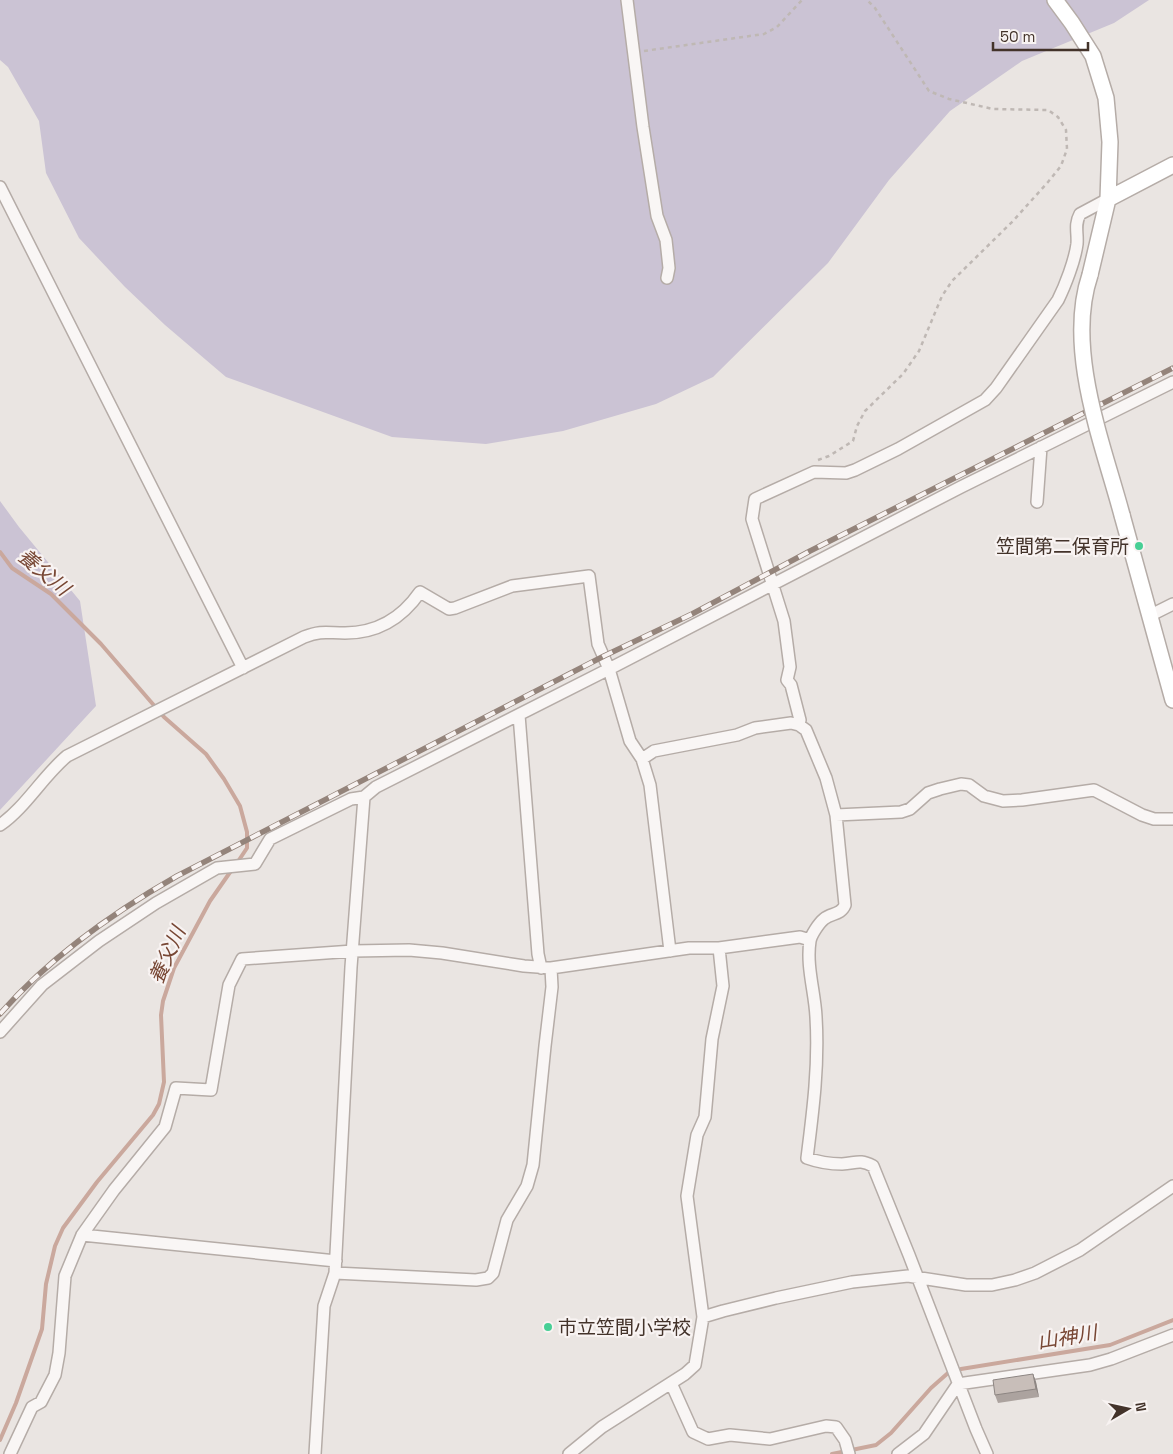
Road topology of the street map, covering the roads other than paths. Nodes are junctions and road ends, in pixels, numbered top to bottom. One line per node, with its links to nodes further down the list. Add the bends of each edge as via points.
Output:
1 (626, 0): 6 (street, via 642,127 657,216 666,240)
2 (1055, 0): 5 (street, via 1093,56 1106,98 1110,142)
3 (1173, 165): 5 (street)
4 (0, 187): 13 (street)
5 (1108, 199): 10 (street, via 1080,214 1076,227 1077,245 1058,300 985,400 855,470 846,473 814,472 755,499 752,518); 12 (street, bridge, via 1086,288 1083,360 1089,394)
6 (668, 278)
7 (1173, 382): 8 (street)
8 (1041, 448): 9 (street); 10 (street)
9 (1037, 502)
10 (772, 584): 14 (street); 17 (street, via 784,621 790,667 787,680 791,685)
11 (1173, 604): 12 (street)
12 (1149, 616): 15 (street)
13 (243, 668): 14 (street, via 318,632 354,632 381,627 411,605 420,592 449,609 512,586 589,576 598,644); 22 (street, via 66,756)
14 (609, 669): 16 (street); 18 (street, via 630,741)
15 (1173, 700)
16 (519, 716): 19 (street, via 376,787); 27 (street, via 538,954)
17 (799, 725): 18 (street, via 791,723 755,728 654,752); 20 (street, via 806,730)
18 (642, 759): 26 (street, via 650,784)
19 (364, 797): 25 (street); 28 (street, via 351,799 270,838 255,864 217,868 156,903 42,985)
20 (836, 815): 21 (street, via 901,812 910,809 928,793 961,784 1003,801 1094,790 1142,815); 23 (street, via 845,904 838,913 824,918)
21 (1173, 819)
22 (0, 825)
23 (810, 940): 24 (street, via 800,937); 33 (street, via 817,1075 807,1158 841,1164 862,1161 873,1166)
24 (718, 948): 26 (street); 34 (street, via 723,986 712,1039 705,1116 697,1135 687,1196)
25 (353, 951): 27 (street, via 409,950); 30 (street, via 242,959 229,985 211,1090 176,1088 165,1127); 31 (street)
26 (670, 951): 27 (street)
27 (546, 968): 32 (street, via 552,987 533,1165 527,1186 507,1220 493,1273 488,1278 476,1280)
28 (0, 1032)
29 (1173, 1186): 33 (street, via 1080,1250 1035,1273 992,1285)
30 (82, 1235): 31 (street); 38 (street, via 65,1276 55,1375 41,1402 32,1407)
31 (336, 1261): 32 (street)
32 (335, 1273): 39 (street, via 324,1306)
33 (918, 1278): 34 (street, via 908,1276 852,1282); 37 (street)
34 (703, 1317): 36 (street, via 695,1365)
35 (1173, 1335): 37 (street, via 1090,1365)
36 (670, 1383): 40 (street, via 602,1427); 41 (street, via 693,1432 708,1439 730,1435 770,1440 826,1426 836,1427)
37 (958, 1384): 42 (street, via 924,1434); 43 (street)
38 (10, 1454)
39 (314, 1454)
40 (569, 1454)
41 (849, 1454)
42 (898, 1454)
43 (987, 1454)

